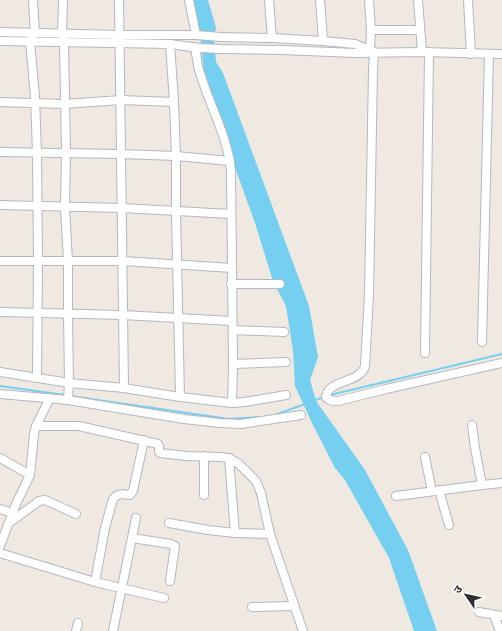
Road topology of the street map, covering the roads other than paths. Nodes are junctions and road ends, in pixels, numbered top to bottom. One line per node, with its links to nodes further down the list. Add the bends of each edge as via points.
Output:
1 (34, 0): 13 (street)
2 (63, 0): 15 (street)
3 (119, 0): 17 (street)
4 (189, 0): 14 (street)
5 (269, 0): 16 (street)
6 (320, 0): 20 (street)
7 (369, 0): 10 (street)
8 (418, 0): 11 (street)
9 (468, 0): 25 (street)
10 (371, 30): 11 (street); 23 (street)
11 (420, 30): 24 (street)
12 (0, 32): 13 (street)
13 (35, 33): 15 (street); 19 (street)
14 (196, 35): 16 (street); 17 (street)
15 (63, 38): 17 (street); 19 (street); 32 (street)
16 (272, 38): 20 (street)
17 (120, 40): 21 (street); 28 (street)
18 (0, 41): 19 (street)
19 (30, 41): 31 (street)
20 (323, 41): 23 (street, via 355,44)
21 (170, 44): 22 (street); 30 (street)
22 (197, 48): 23 (street, via 355,53); 38 (street, via 198,66)
23 (372, 51): 24 (street); 64 (street, via 369,295 365,366 361,373 336,385 326,395 329,400 338,401)
24 (426, 52): 25 (street); 62 (street)
25 (471, 54): 26 (street)
26 (489, 54): 27 (street); 61 (street)
27 (502, 54)
28 (121, 100): 30 (street); 32 (street); 36 (street)
29 (0, 102): 31 (street)
30 (174, 102): 37 (street)
31 (35, 103): 32 (street); 34 (street)
32 (64, 104): 35 (street)
33 (0, 152): 34 (street)
34 (37, 153): 35 (street); 40 (street)
35 (66, 153): 36 (street); 41 (street)
36 (121, 154): 37 (street); 42 (street)
37 (176, 156): 38 (street); 43 (street)
38 (230, 161): 44 (street)
39 (0, 205): 40 (street)
40 (37, 206): 41 (street); 45 (street)
41 (65, 207): 42 (street); 47 (street)
42 (122, 208): 43 (street); 48 (street)
43 (176, 211): 44 (street); 49 (street)
44 (231, 214): 50 (street)
45 (38, 260): 46 (street); 47 (street); 54 (street)
46 (0, 261)
47 (68, 261): 48 (street); 55 (street)
48 (123, 261): 49 (street); 56 (street)
49 (177, 264): 50 (street); 57 (street)
50 (232, 268): 51 (street)
51 (232, 284): 52 (street); 58 (street)
52 (280, 284)
53 (0, 312): 54 (street)
54 (38, 313): 55 (street); 67 (street)
55 (68, 314): 56 (street); 69 (street)
56 (123, 316): 57 (street); 68 (street)
57 (178, 318): 58 (street); 72 (street)
58 (232, 320): 59 (street)
59 (233, 330): 60 (street); 65 (street)
60 (284, 332)
61 (482, 342)
62 (425, 353)
63 (286, 362): 65 (street)
64 (502, 363)
65 (233, 364): 74 (street)
66 (0, 372): 67 (street)
67 (37, 378): 69 (street)
68 (124, 388): 69 (street); 72 (street)
69 (69, 392): 73 (street); 75 (street, via 184,419 230,424)
70 (0, 394): 73 (street)
71 (286, 395): 74 (street)
72 (180, 397): 74 (street)
73 (50, 398): 77 (street)
74 (232, 403)
75 (301, 415)
76 (472, 425): 85 (street)
77 (36, 426): 78 (street, via 79,426); 83 (street, via 32,441)
78 (144, 440): 79 (street, via 159,444 160,453); 102 (street, via 133,492 130,495 118,494 113,499)
79 (204, 456): 82 (street); 87 (street)
80 (426, 457): 86 (street)
81 (0, 458): 83 (street)
82 (229, 458): 96 (street); 97 (street, via 244,468 259,486)
83 (30, 475): 90 (street)
84 (502, 483): 85 (street)
85 (482, 485): 86 (street)
86 (436, 491): 88 (street); 95 (street)
87 (204, 495)
88 (396, 496)
89 (0, 509): 90 (street)
90 (12, 514): 93 (street)
91 (76, 514): 93 (street, via 42,500)
92 (136, 518): 98 (street)
93 (9, 523): 99 (street)
94 (169, 523): 96 (street)
95 (449, 526)
96 (235, 533): 97 (street)
97 (270, 534): 105 (street)
98 (132, 538): 101 (street, via 175,546); 103 (street)
99 (0, 546)
100 (0, 553): 102 (street)
101 (170, 581)
102 (95, 582): 103 (street)
103 (122, 589): 104 (street); 109 (street)
104 (164, 598)
105 (294, 606): 106 (street); 110 (street)
106 (252, 607)
107 (479, 612): 108 (street)
108 (498, 615): 111 (street)
109 (113, 631)
110 (303, 631)
111 (500, 631)

